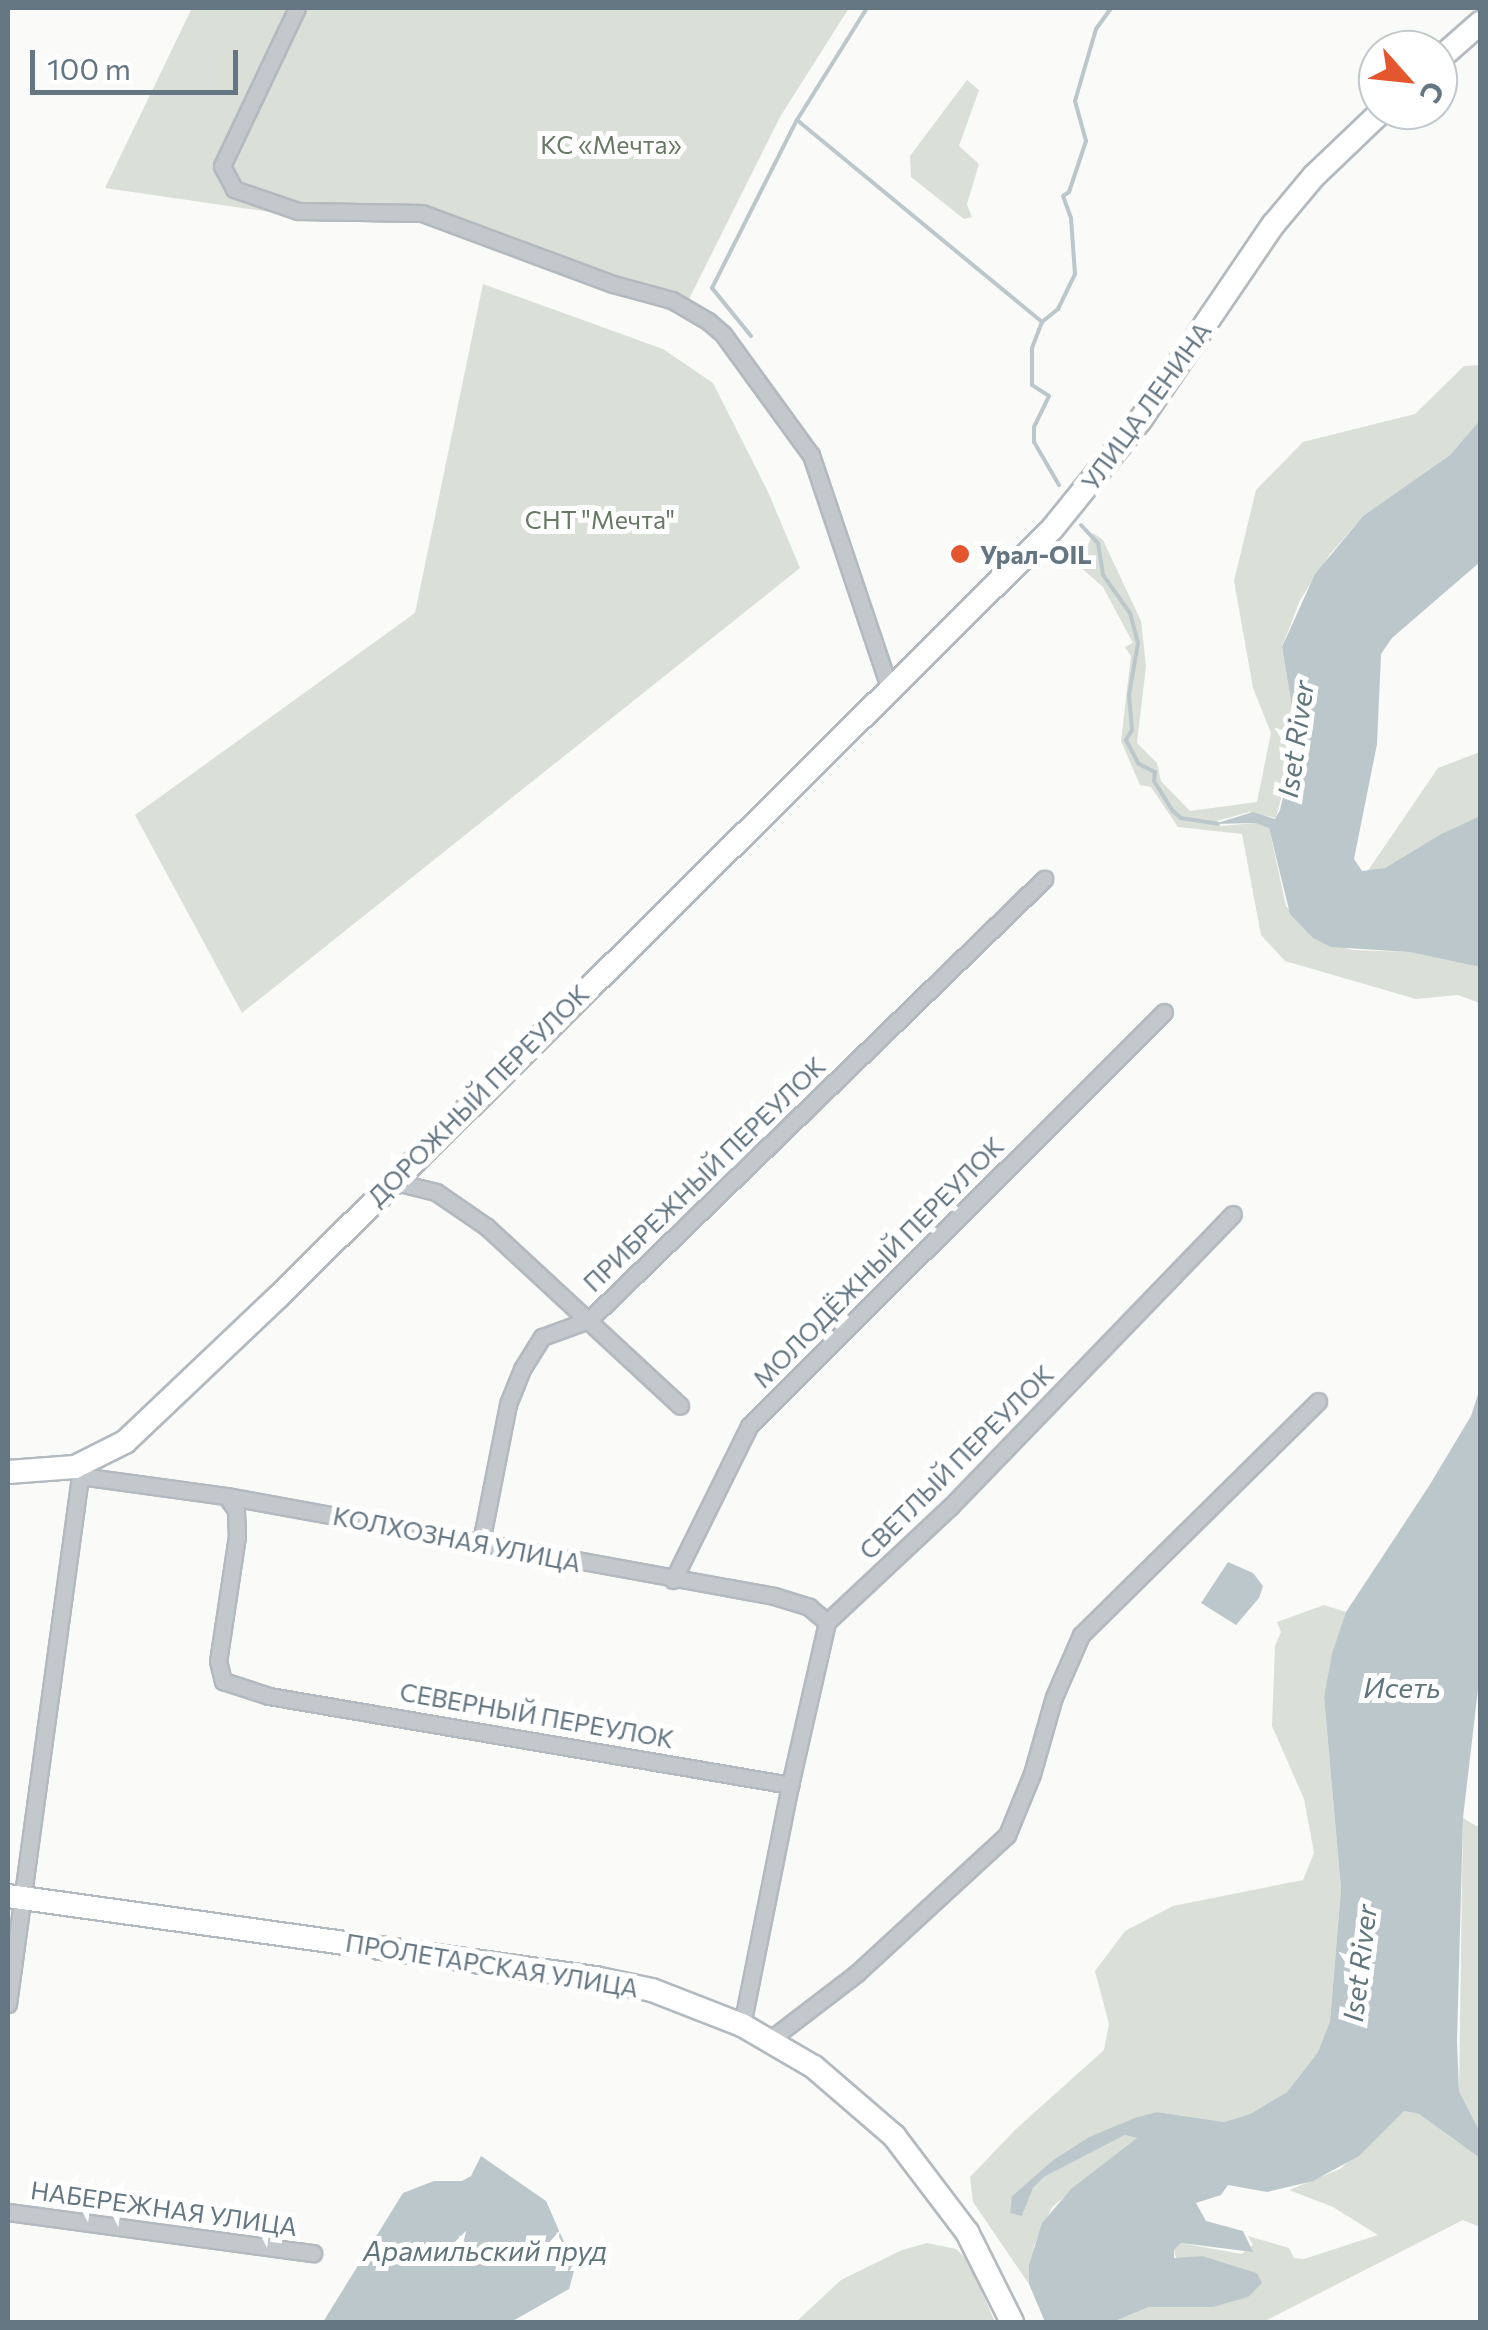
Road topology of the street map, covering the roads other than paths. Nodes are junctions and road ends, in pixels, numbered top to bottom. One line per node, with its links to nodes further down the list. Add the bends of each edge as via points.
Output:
1 (297, 8): 5 (street, via 222,166 234,189 298,211 422,213 672,300 708,322 811,456)
2 (1480, 23): 3 (main road)
3 (1458, 42)
4 (1362, 130): 5 (main road, УЛИЦА ЛЕНИНА, via 1273,226 1077,502)
5 (890, 687): 8 (main road, ДОРОЖНЫЙ ПЕРЕУЛОК)
6 (1044, 879): 10 (street, ПРИБРЕЖНЫЙ ПЕРЕУЛОК)
7 (1164, 1012): 17 (street, МОЛОДЁЖНЫЙ ПЕРЕУЛОК, via 748,1426)
8 (390, 1181): 10 (street, via 436,1192 487,1227); 14 (main road, ДОРОЖНЫЙ ПЕРЕУЛОК, via 166,1406)
9 (1234, 1214): 18 (street, СВЕТЛЫЙ ПЕРЕУЛОК, via 950,1507)
10 (589, 1320): 12 (street); 16 (street, ПРИБРЕЖНЫЙ ПЕРЕУЛОК, via 542,1337 522,1369 497,1446)
11 (1318, 1401): 23 (street, via 1081,1635 1007,1835 857,1974)
12 (680, 1406)
13 (8, 1472): 14 (main road, ДОРОЖНЫЙ ПЕРЕУЛОК)
14 (78, 1472): 15 (street, КОЛХОЗНАЯ УЛИЦА); 20 (street)
15 (226, 1496): 16 (street, КОЛХОЗНАЯ УЛИЦА); 19 (street, СЕВЕРНЫЙ ПЕРЕУЛОК, via 236,1510 237,1536 218,1661 223,1682 270,1696)
16 (481, 1542): 17 (street, КОЛХОЗНАЯ УЛИЦА)
17 (673, 1580): 18 (street, КОЛХОЗНАЯ УЛИЦА, via 774,1596 810,1607)
18 (827, 1622): 19 (street)
19 (790, 1785): 22 (street)
20 (15, 1897): 21 (street); 22 (main road, ПРОЛЕТАРСКАЯ УЛИЦА, via 596,1978 652,1990)
21 (8, 2004)
22 (742, 2024): 23 (main road, ПРОЛЕТАРСКАЯ УЛИЦА)
23 (771, 2039): 26 (main road, ПРОЛЕТАРСКАЯ УЛИЦА, via 894,2136 967,2232)
24 (8, 2212): 25 (street, НАБЕРЕЖНАЯ УЛИЦА)
25 (313, 2253)
26 (1012, 2322)

